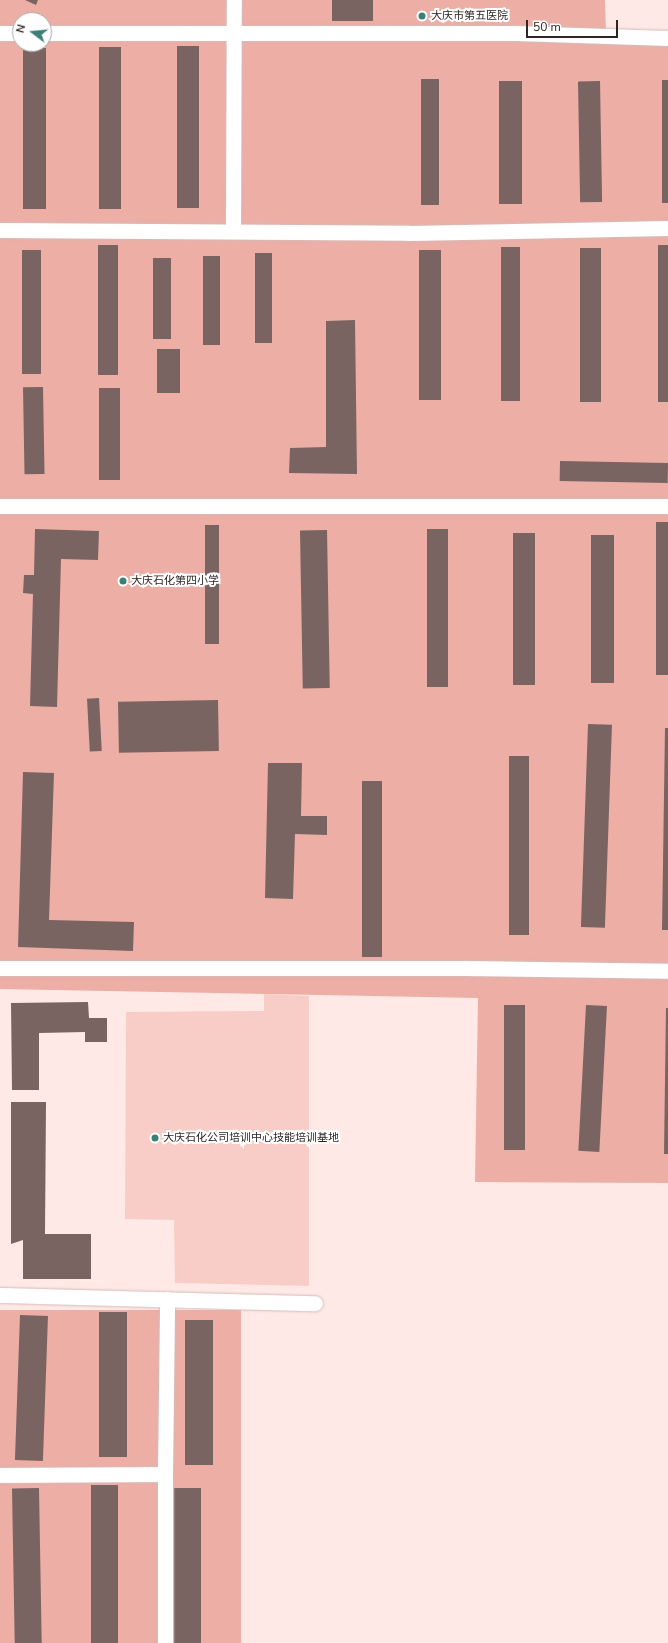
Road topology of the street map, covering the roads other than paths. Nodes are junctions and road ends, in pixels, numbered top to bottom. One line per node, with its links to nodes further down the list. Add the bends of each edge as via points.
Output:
1 (234, 0): 5 (street)
2 (0, 33): 3 (street)
3 (12, 33)
4 (52, 33): 5 (street)
5 (234, 34): 6 (street, via 516,33); 9 (street)
6 (668, 38)
7 (668, 228): 9 (street, via 409,233)
8 (0, 230): 9 (street)
9 (233, 231)
10 (0, 506): 11 (street)
11 (668, 506)
12 (0, 968): 13 (street, via 463,968)
13 (668, 971)
14 (0, 1295): 15 (street)
15 (167, 1299): 16 (street); 17 (street)
16 (316, 1303)
17 (165, 1474): 18 (street); 19 (street)
18 (0, 1475)
19 (165, 1643)

